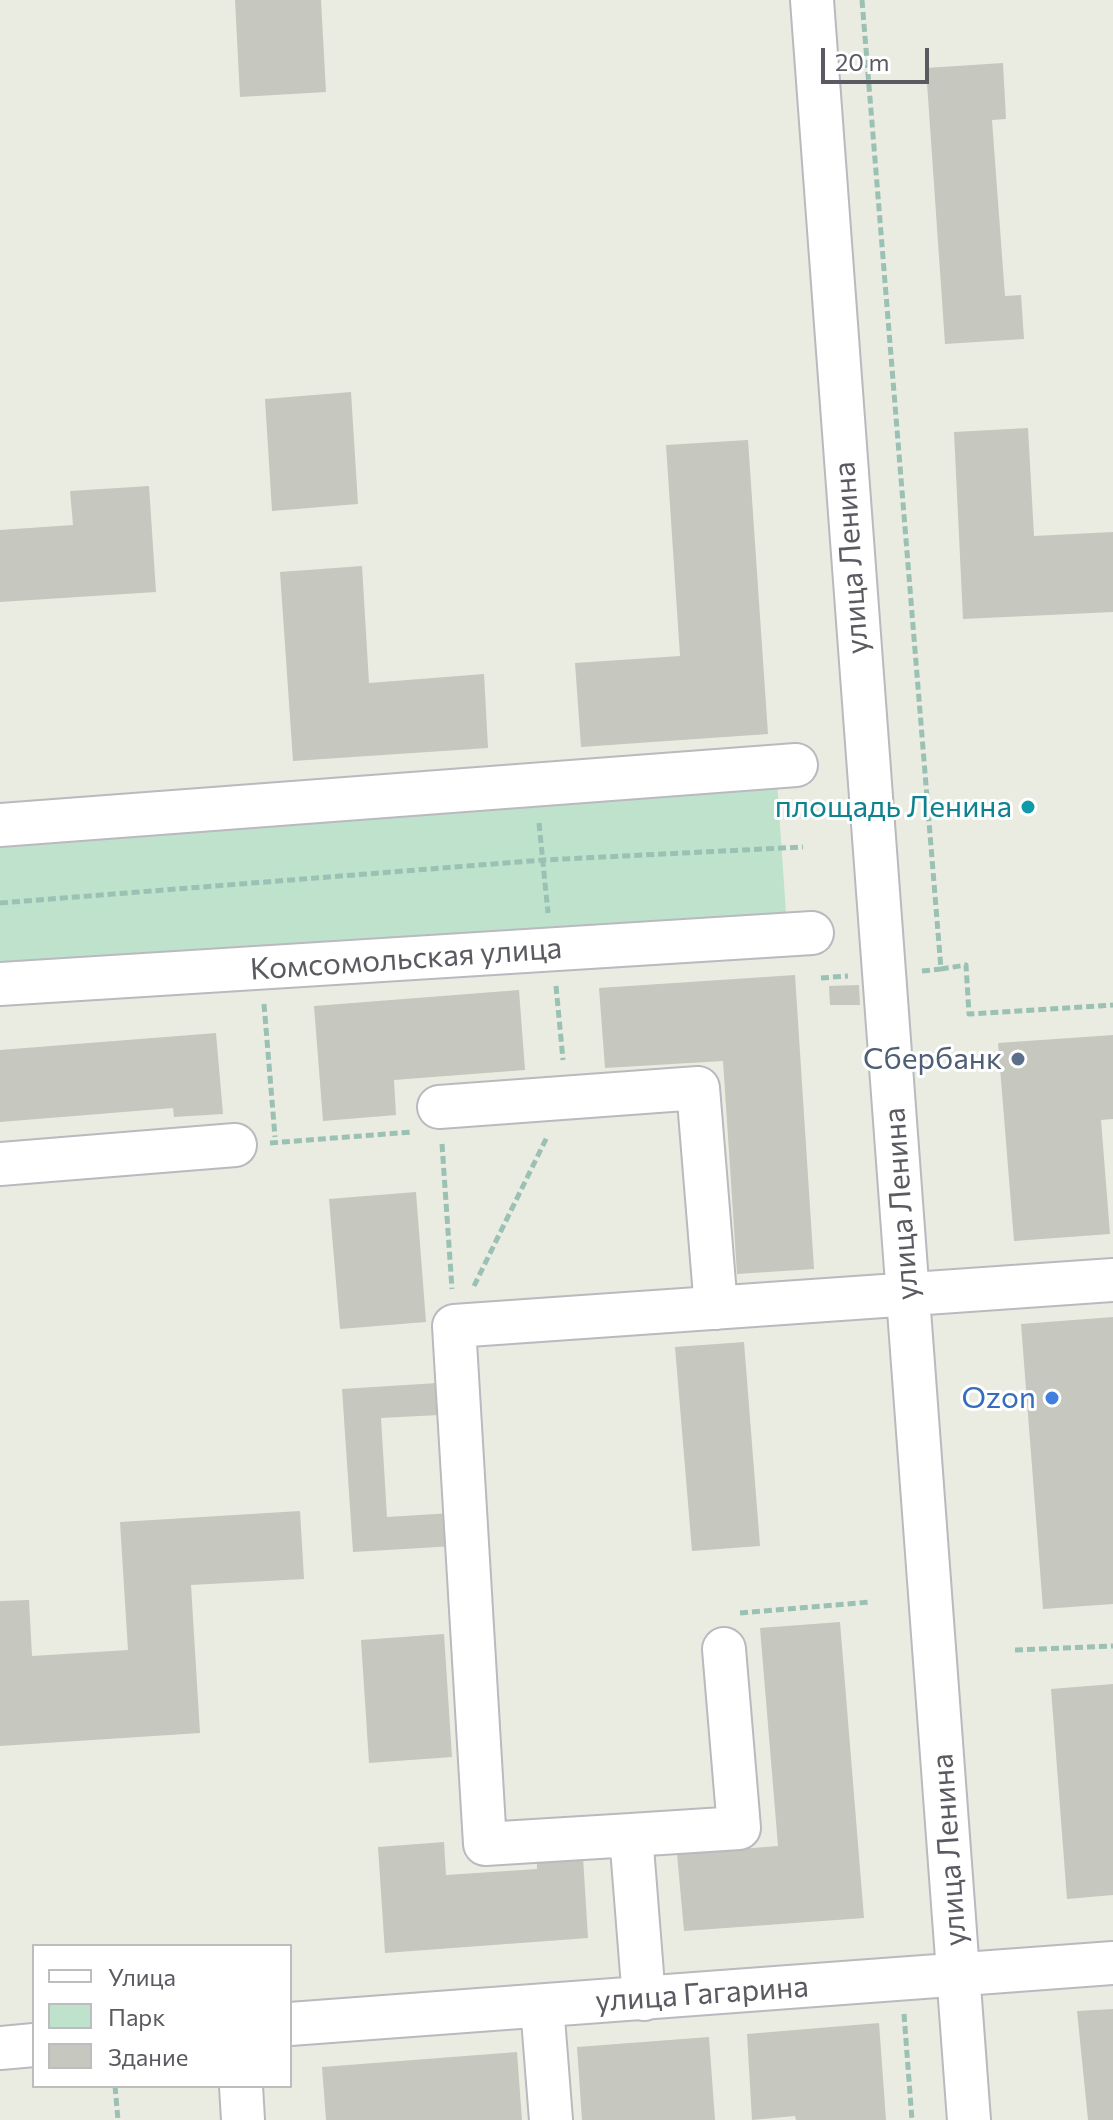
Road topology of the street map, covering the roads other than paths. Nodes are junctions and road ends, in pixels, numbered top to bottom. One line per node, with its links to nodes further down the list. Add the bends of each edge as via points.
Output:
1 (812, 0): 10 (street, улица Ленина)
2 (796, 765): 3 (street)
3 (0, 825)
4 (812, 933): 5 (street, Комсомольская улица)
5 (0, 984)
6 (440, 1118): 11 (street, via 567,1097 698,1088)
7 (255, 1144): 8 (street)
8 (0, 1164)
9 (1113, 1280): 10 (street)
10 (908, 1295): 11 (street); 15 (street, улица Ленина)
11 (716, 1308): 13 (street, via 454,1326 485,1844)
12 (724, 1649): 13 (street, via 739,1828)
13 (631, 1835): 16 (street)
14 (1113, 1963): 15 (street, улица Гагарина)
15 (958, 1975): 16 (street, улица Гагарина); 24 (street, улица Ленина)
16 (644, 1999): 17 (street, улица Гагарина)
17 (542, 2006): 18 (street, улица Гагарина); 23 (street)
18 (292, 2024)
19 (32, 2045): 20 (street)
20 (0, 2048)
21 (241, 2088): 22 (street)
22 (243, 2120)
23 (551, 2120)
24 (969, 2120)

